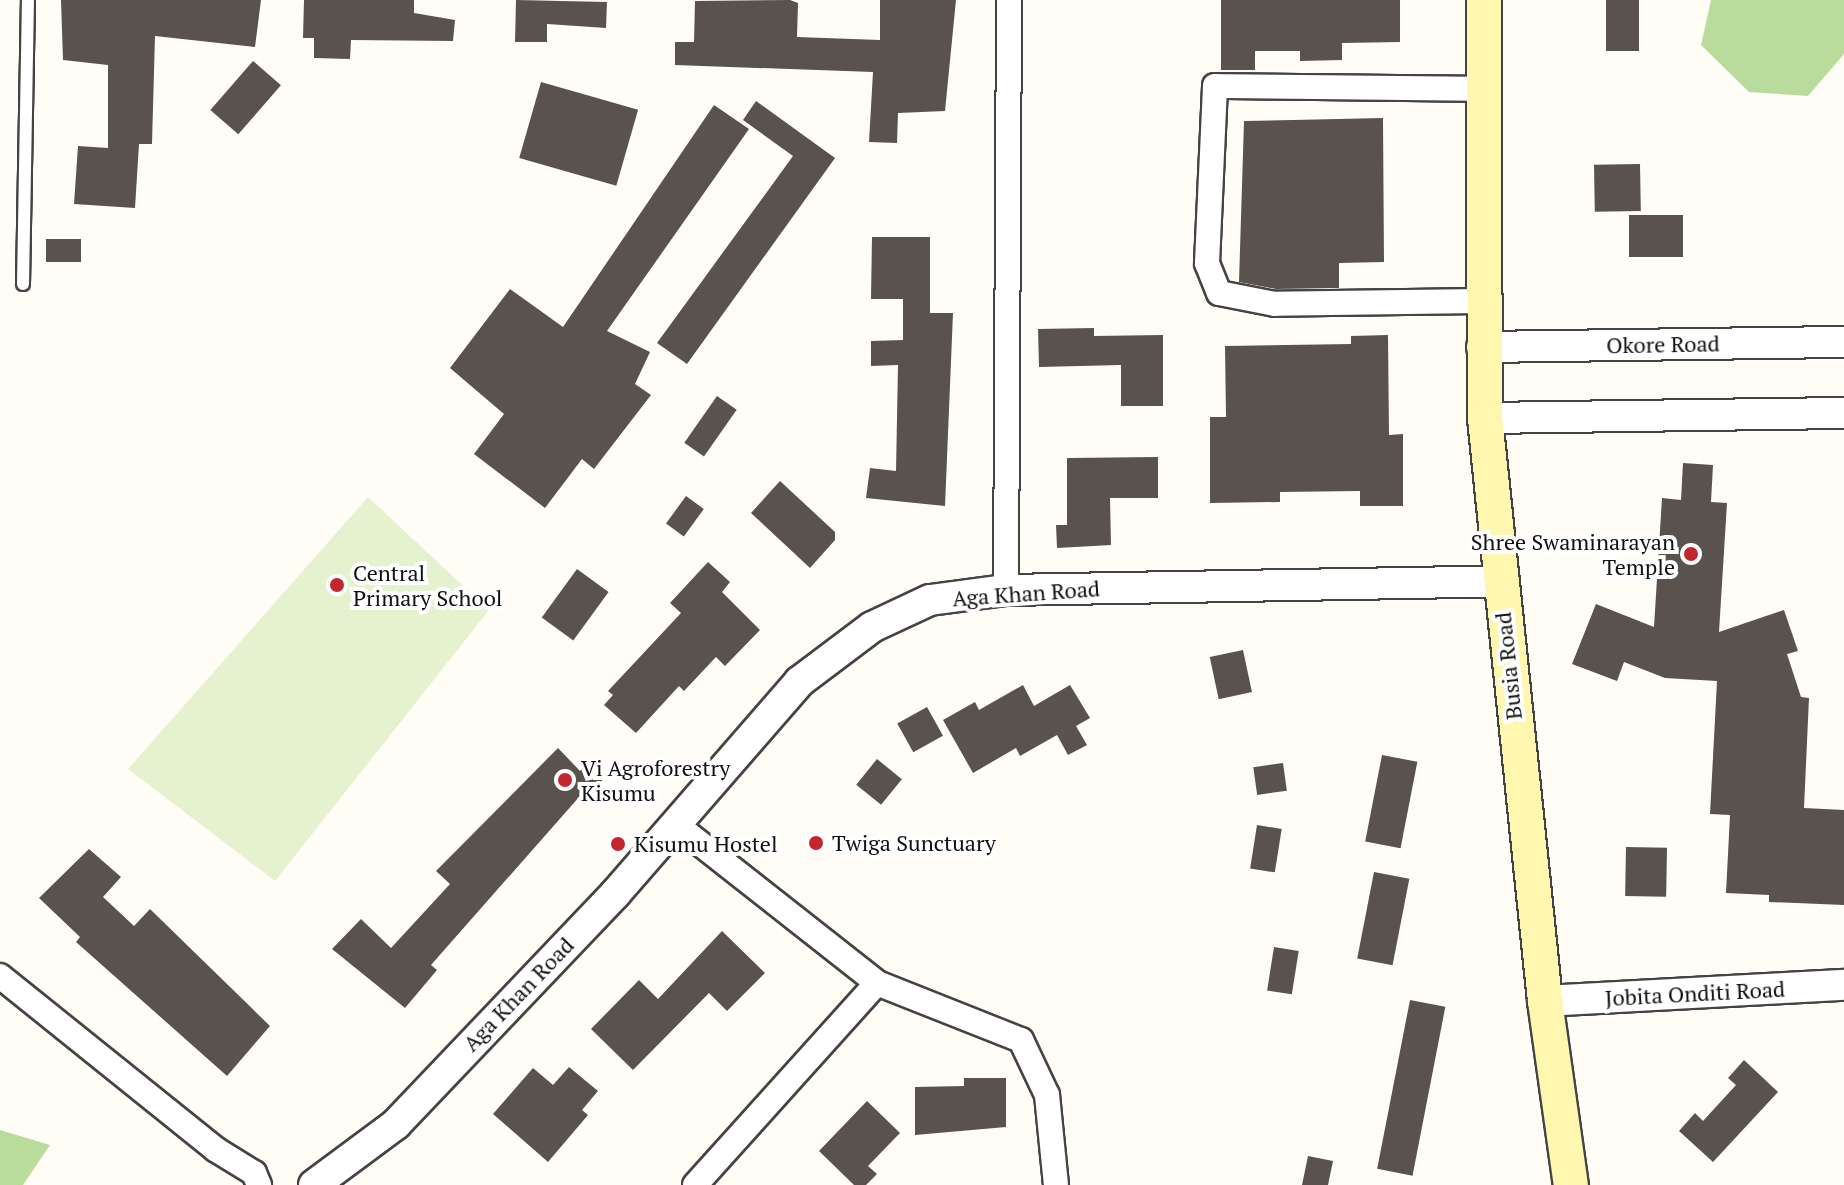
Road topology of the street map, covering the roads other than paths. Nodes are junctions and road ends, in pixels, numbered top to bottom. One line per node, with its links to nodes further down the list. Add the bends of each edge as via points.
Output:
1 (28, 0): 5 (lane)
2 (1009, 0): 12 (street)
3 (1484, 0): 4 (main road, Busia Road)
4 (1483, 89): 6 (main road, Busia Road); 6 (street, via 1215,86 1207,263 1219,293 1275,304)
5 (23, 284)
6 (1480, 301): 8 (main road, Busia Road)
7 (1844, 342): 8 (street, Okore Road)
8 (1482, 347): 10 (main road, Busia Road)
9 (1844, 413): 10 (street)
10 (1485, 418): 11 (main road, Busia Road)
11 (1498, 581): 12 (street, Aga Khan Road); 17 (main road, Busia Road)
12 (1006, 590): 13 (street, Aga Khan Road, via 930,600 839,648 799,682)
13 (674, 823): 15 (street); 19 (street, Aga Khan Road, via 615,894 396,1124)
14 (0, 976): 18 (street, via 215,1149 254,1173)
15 (877, 983): 20 (street); 21 (street, via 1021,1040 1047,1095)
16 (1844, 985): 17 (street, Jobita Onditi Road)
17 (1545, 1001): 22 (main road, Busia Road)
18 (259, 1185)
19 (314, 1185)
20 (695, 1185)
21 (1056, 1185)
22 (1571, 1185)

